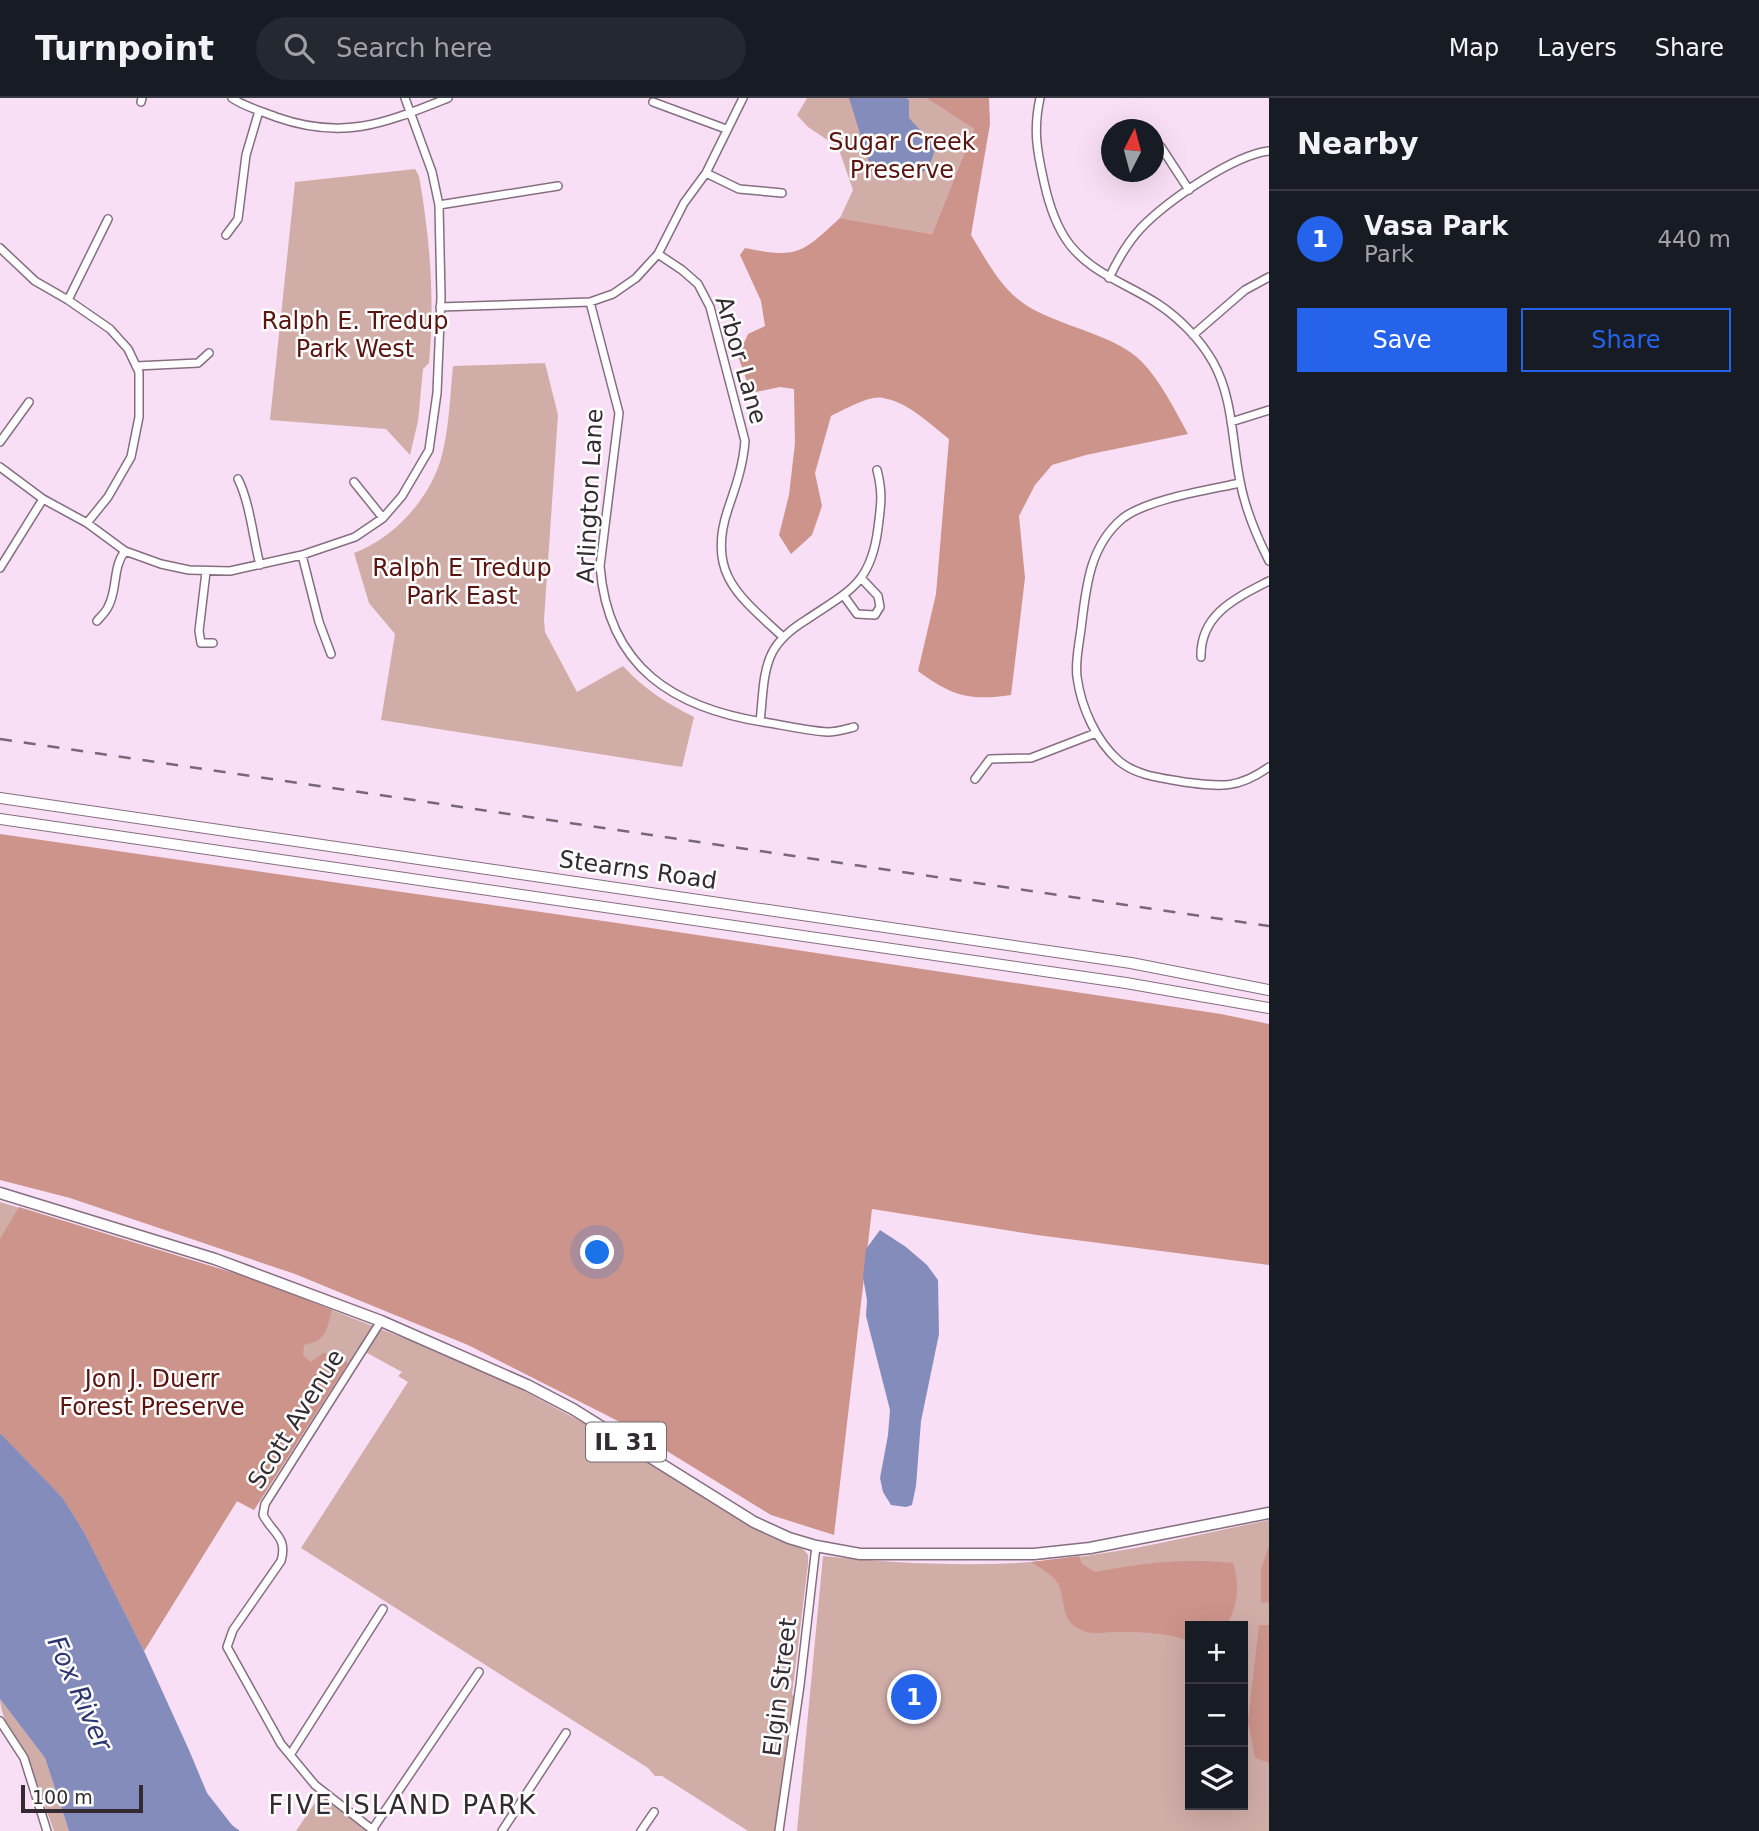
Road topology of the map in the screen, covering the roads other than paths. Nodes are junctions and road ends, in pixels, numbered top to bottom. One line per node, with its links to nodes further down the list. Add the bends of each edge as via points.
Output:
1 (232, 98): 7 (street)
2 (405, 98): 8 (street)
3 (448, 98): 8 (street)
4 (743, 98): 9 (street)
5 (1040, 98): 21 (street, via 1035,143 1051,212 1069,243)
6 (653, 102): 9 (street)
7 (258, 111): 8 (street, via 337,130); 18 (street, via 246,155 238,219)
8 (410, 113): 16 (street)
9 (726, 129): 12 (street)
10 (1269, 151): 14 (street, via 1228,164)
11 (1164, 152): 14 (street)
12 (706, 173): 15 (street, via 738,189); 20 (street, via 684,203)
13 (558, 186): 16 (street)
14 (1189, 190): 21 (street, via 1131,240)
15 (782, 193)
16 (439, 205): 25 (street)
17 (108, 219): 23 (street)
18 (226, 235)
19 (0, 248): 23 (street, via 35,281)
20 (658, 254): 24 (street, via 636,278 613,294); 51 (street, Arbor Lane, via 698,284 710,307 745,441 743,463 722,527 721,561 742,600)
21 (1109, 278): 26 (street, via 1157,303)
22 (1269, 278): 26 (street, via 1245,290)
23 (68, 300): 28 (street, via 110,329)
24 (590, 302): 25 (street); 55 (street, Arlington Lane, via 619,413 600,566 602,590 618,636 635,661 680,697 706,709)
25 (440, 307): 39 (street, via 437,393 429,450)
26 (1193, 335): 31 (street, via 1213,362)
27 (209, 353): 28 (street, via 198,363)
28 (136, 366): 40 (street, via 139,417 131,457 108,498)
29 (29, 402): 32 (street)
30 (1269, 410): 31 (street)
31 (1231, 422): 37 (street)
32 (0, 442)
33 (0, 467): 38 (street)
34 (877, 470): 47 (street, via 882,491 875,552)
35 (238, 479): 44 (street, via 247,498)
36 (354, 482): 39 (street)
37 (1240, 483): 43 (street); 57 (street, via 1145,506 1125,517 1098,548 1086,591 1077,668)
38 (43, 499): 40 (street); 45 (street)
39 (383, 518): 42 (street, via 355,537)
40 (87, 523): 41 (street)
41 (125, 551): 46 (street, via 161,564); 50 (street, via 119,559 110,605)
42 (302, 555): 44 (street); 53 (street)
43 (1269, 561)
44 (260, 565): 46 (street)
45 (0, 568)
46 (206, 572): 52 (street, via 199,631 201,643)
47 (862, 579): 49 (street); 49 (street, via 878,596 880,607 875,615 857,614)
48 (1269, 581): 54 (street, via 1224,607 1207,626)
49 (844, 596): 51 (street)
50 (97, 621)
51 (783, 637): 55 (street, via 766,671)
52 (213, 643)
53 (331, 654)
54 (1202, 657)
55 (760, 722): 56 (street, Arlington Lane, via 828,732)
56 (854, 727)
57 (1096, 733): 58 (street, via 1120,762 1151,776 1222,787 1236,785); 59 (street, via 1031,758 990,759)
58 (1269, 767)
59 (975, 779)
60 (0, 798): 62 (main road, Stearns Road, via 1117,961)
61 (0, 819): 63 (main road, Stearns Road, via 1126,983)
62 (1269, 990)
63 (1269, 1008)
64 (0, 1193): 65 (main road, IL 31, via 215,1259)
65 (381, 1321): 67 (main road, IL 31, via 573,1409 754,1522); 72 (street, Scott Avenue, via 265,1504 264,1515 284,1549 281,1561 233,1630 227,1647)
66 (1269, 1513): 67 (main road, IL 31, via 1090,1548 1034,1554 860,1553)
67 (816, 1546): 78 (street, Elgin Street)
68 (383, 1609): 72 (street)
69 (479, 1672): 74 (street)
70 (0, 1721): 75 (street, via 24,1758)
71 (566, 1733): 76 (street)
72 (290, 1755): 74 (street, via 315,1784)
73 (654, 1812): 77 (street)
74 (373, 1830)
75 (47, 1831)
76 (502, 1831)
77 (641, 1831)
78 (779, 1831)

